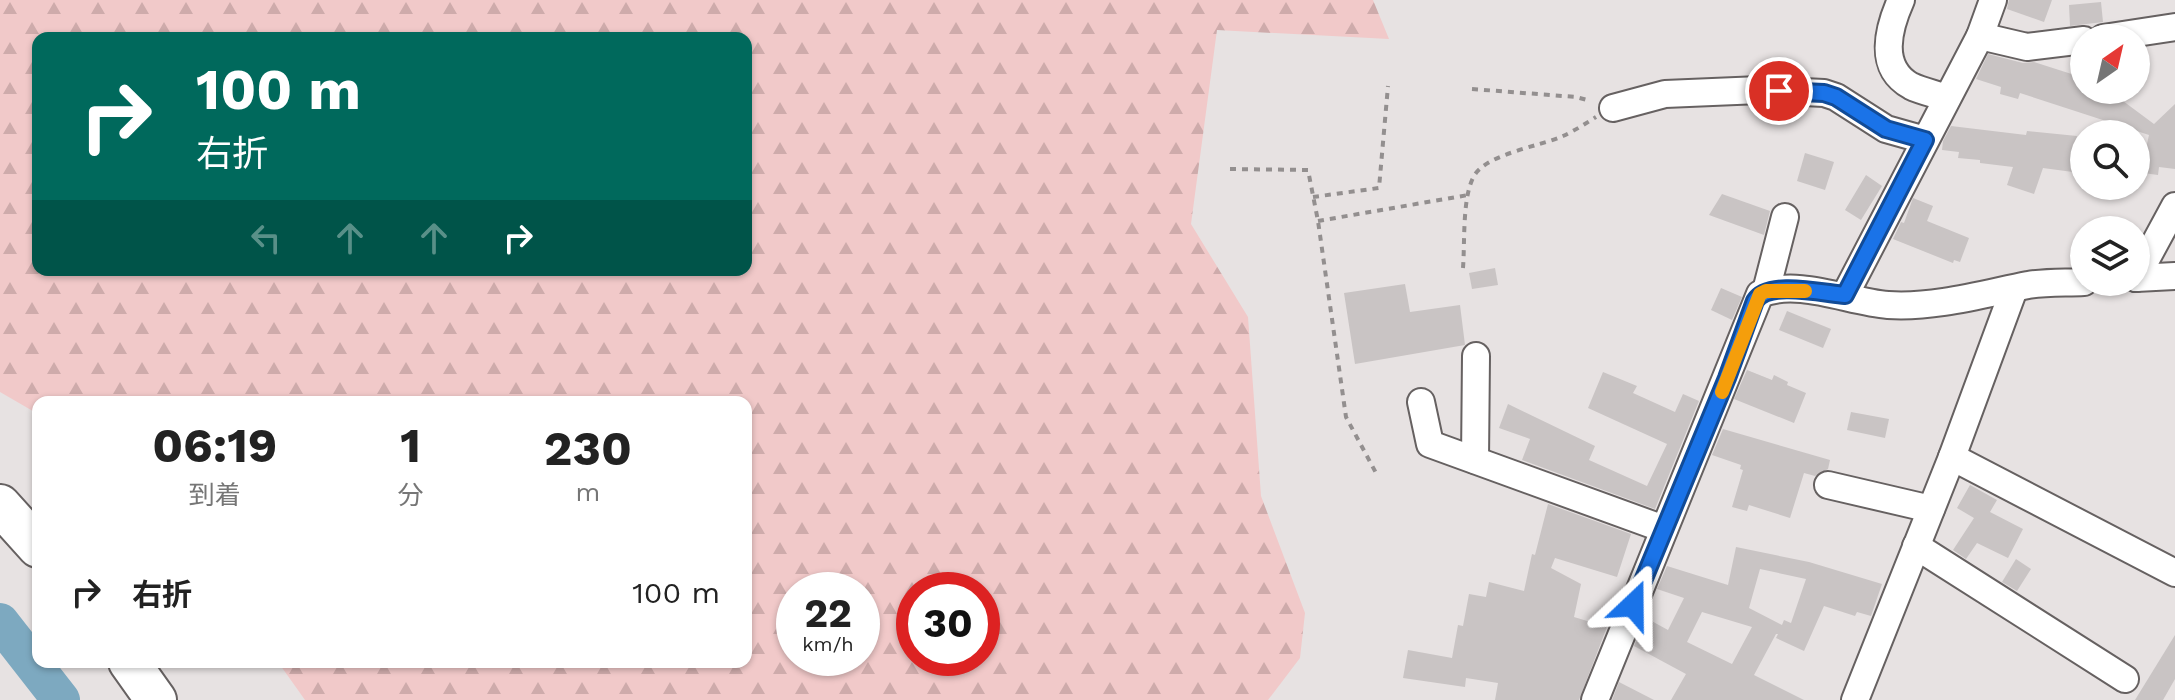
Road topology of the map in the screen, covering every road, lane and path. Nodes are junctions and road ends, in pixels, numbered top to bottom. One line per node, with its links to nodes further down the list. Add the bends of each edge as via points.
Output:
1 (1901, 0): 9 (street, via 1888,34 1891,65 1910,85)
2 (1993, 0): 5 (street)
3 (2175, 27): 4 (street)
4 (2150, 31)
5 (1980, 36): 6 (street, via 2027,47); 9 (street)
6 (2070, 42)
7 (1388, 86): 14 (path, via 1379,188)
8 (1472, 89): 10 (path, via 1576,97)
9 (1947, 98): 11 (street)
10 (1613, 108): 11 (street, via 1665,94 1824,93 1886,129); 13 (path, via 1562,136 1491,161 1473,178)
11 (1925, 140): 25 (street)
12 (1230, 169): 14 (path, via 1308,170)
13 (1468, 195): 17 (path); 19 (path)
14 (1313, 197): 17 (path)
15 (2175, 206): 18 (street)
16 (1785, 217): 24 (street)
17 (1318, 221): 30 (path, via 1346,417)
18 (2150, 252)
19 (1463, 268)
20 (2175, 276): 21 (street)
21 (2150, 277)
22 (2070, 283): 23 (street)
23 (2014, 289): 25 (street, via 1903,305); 28 (street)
24 (1766, 291): 25 (street); 34 (street, via 1755,301)
25 (1845, 295)
26 (1476, 356): 29 (street)
27 (1421, 402): 29 (street, via 1430,444)
28 (1952, 457): 33 (street); 37 (street)
29 (1475, 460): 34 (street)
30 (1376, 473)
31 (1828, 485): 33 (street)
32 (0, 505): 35 (main road)
33 (1931, 509): 36 (street)
34 (1664, 529): 42 (street)
35 (32, 540)
36 (1916, 546): 39 (street); 40 (street)
37 (2175, 573)
38 (133, 668): 41 (main road)
39 (2125, 679)
40 (1857, 699)
41 (156, 700)
42 (1595, 700)

